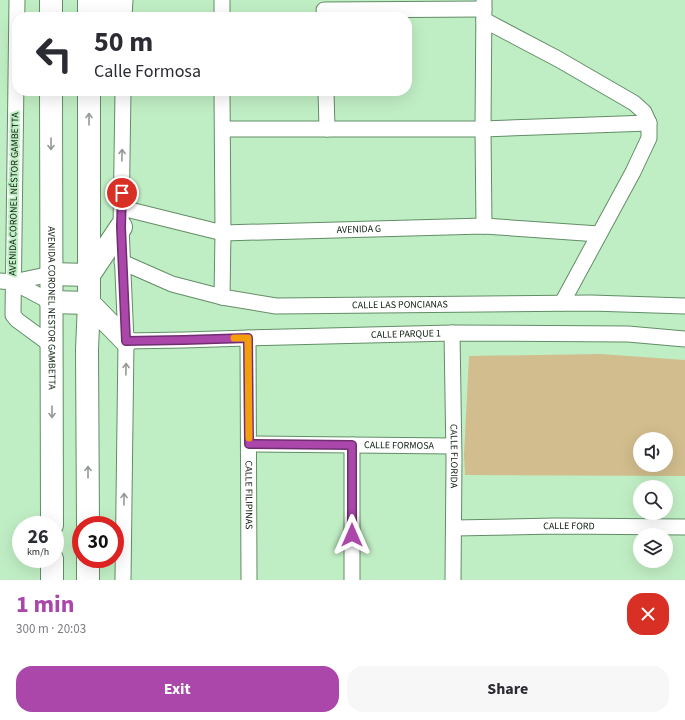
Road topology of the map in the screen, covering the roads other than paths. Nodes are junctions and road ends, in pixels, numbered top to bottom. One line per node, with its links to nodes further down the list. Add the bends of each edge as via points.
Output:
1 (17, 0): 9 (street, AVENIDA CORONEL NÉSTOR GAMBETTA)
2 (51, 0): 10 (highway)
3 (89, 0): 11 (highway)
4 (110, 0): 12 (highway)
5 (124, 0): 13 (street)
6 (222, 0): 14 (street)
7 (324, 9): 8 (street)
8 (484, 10): 21 (street, via 558,59 634,103 644,112); 24 (street)
9 (17, 12)
10 (51, 12)
11 (89, 12)
12 (111, 12)
13 (124, 12)
14 (222, 12)
15 (13, 96): 32 (street, AVENIDA CORONEL NÉSTOR GAMBETTA)
16 (51, 96): 30 (highway, AVENIDA CORONEL NESTOR GAMBETTA, one-way to 30)
17 (89, 96): 31 (highway, one-way to 17)
18 (123, 96): 25 (street, one-way to 18)
19 (222, 96): 22 (street)
20 (326, 96): 23 (street)
21 (649, 123): 24 (street); 28 (street, via 649,138)
22 (223, 129): 23 (street); 27 (street)
23 (327, 129): 24 (street)
24 (483, 129): 26 (street)
25 (121, 218): 27 (street, AVENIDA G); 29 (street); 31 (highway)
26 (484, 226): 27 (street, AVENIDA G); 28 (street, AVENIDA G)
27 (223, 233): 33 (street)
28 (599, 234): 35 (street)
29 (122, 262): 33 (street, CALLE LAS PONCIANAS, via 172,284); 41 (street)
30 (51, 274): 31 (highway); 32 (street); 34 (highway, AVENIDA CORONEL NESTOR GAMBETTA)
31 (89, 275): 36 (highway)
32 (6, 281): 34 (street); 42 (street, AVENIDA CORONEL NÉSTOR GAMBETTA, via 13,315)
33 (222, 296): 35 (street, CALLE LAS PONCIANAS, via 276,306)
34 (51, 302): 36 (highway); 42 (highway, AVENIDA CORONEL NESTOR GAMBETTA)
35 (562, 303): 37 (street, CALLE LAS PONCIANAS)
36 (89, 304): 41 (highway); 47 (highway, one-way to 36)
37 (685, 306)
38 (452, 333): 39 (street, CALLE PARQUE 1); 40 (street, CALLE PARQUE 1, via 628,334); 45 (street, CALLE FLORIDA)
39 (248, 338): 41 (street, CALLE PARQUE 1); 43 (street, CALLE FILIPINAS)
40 (685, 339)
41 (126, 341): 54 (street, one-way to 41)
42 (51, 345): 46 (highway, AVENIDA CORONEL NESTOR GAMBETTA, one-way to 46)
43 (249, 444): 44 (street, CALLE FORMOSA); 55 (street, CALLE FILIPINAS)
44 (352, 445): 45 (street, CALLE FORMOSA); 56 (street)
45 (453, 446): 49 (street, CALLE FLORIDA)
46 (52, 516)
47 (88, 516)
48 (685, 527): 49 (street, CALLE FORD)
49 (454, 528): 57 (street, CALLE FLORIDA)
50 (52, 568): 52 (highway)
51 (88, 568): 53 (highway)
52 (52, 580)
53 (88, 580)
54 (123, 580)
55 (248, 580)
56 (352, 580)
57 (453, 580)

